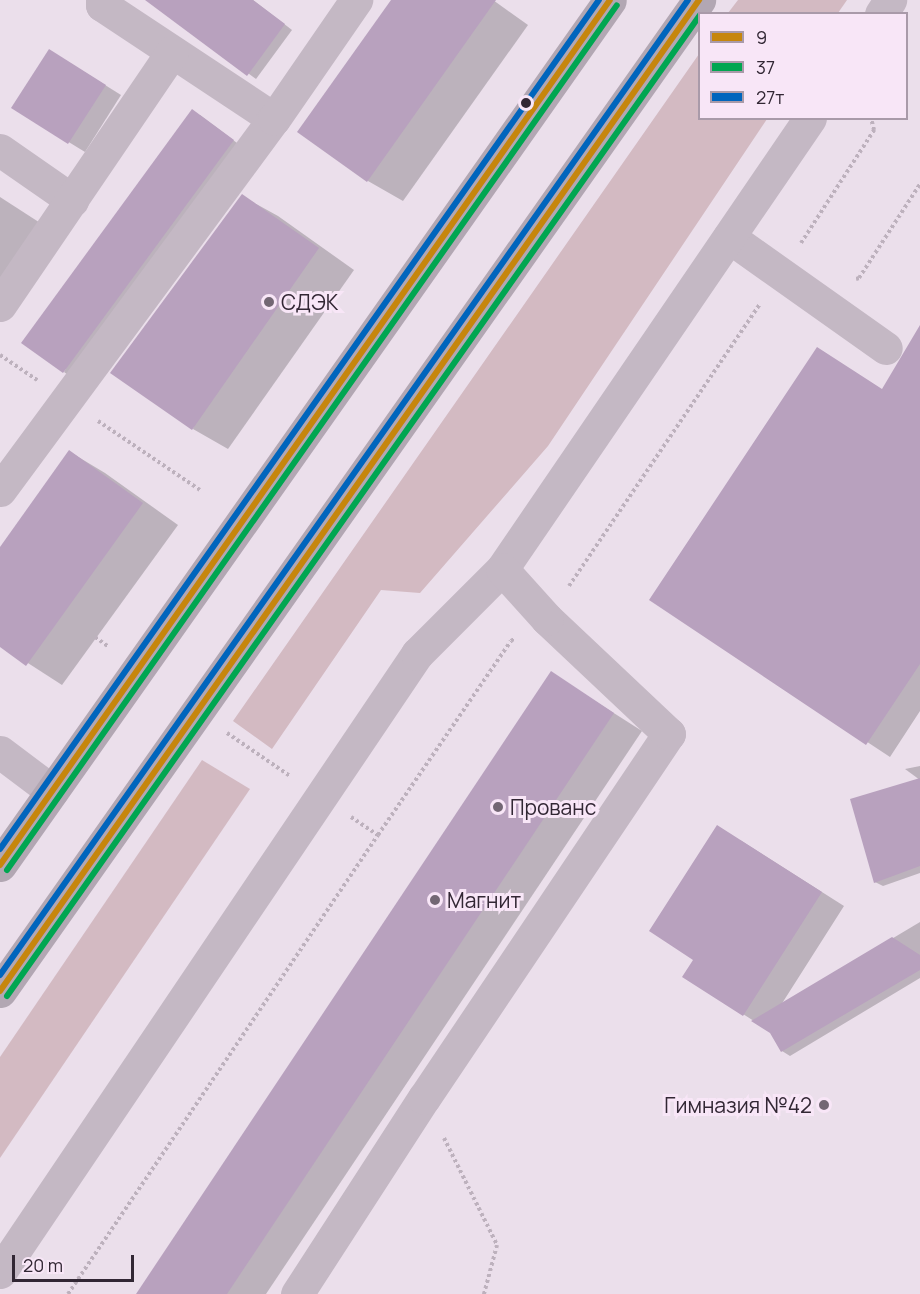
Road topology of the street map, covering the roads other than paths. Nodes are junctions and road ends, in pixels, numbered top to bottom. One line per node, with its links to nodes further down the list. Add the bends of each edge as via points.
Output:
1 (102, 0): 5 (lane, via 102,5)
2 (356, 0): 6 (lane)
3 (610, 0): 16 (main road)
4 (699, 0): 18 (main road)
5 (172, 52): 6 (lane); 9 (lane)
6 (274, 119): 13 (lane)
7 (809, 120): 10 (lane)
8 (0, 150): 9 (lane)
9 (72, 200): 11 (lane)
10 (729, 237): 12 (lane); 14 (lane)
11 (0, 305)
12 (886, 348)
13 (0, 490)
14 (502, 569): 19 (lane, via 417,654); 20 (lane, via 546,620 669,734)
15 (0, 752): 16 (lane)
16 (52, 791): 17 (main road)
17 (0, 865)
18 (0, 991)
19 (0, 1272)
20 (297, 1294)

